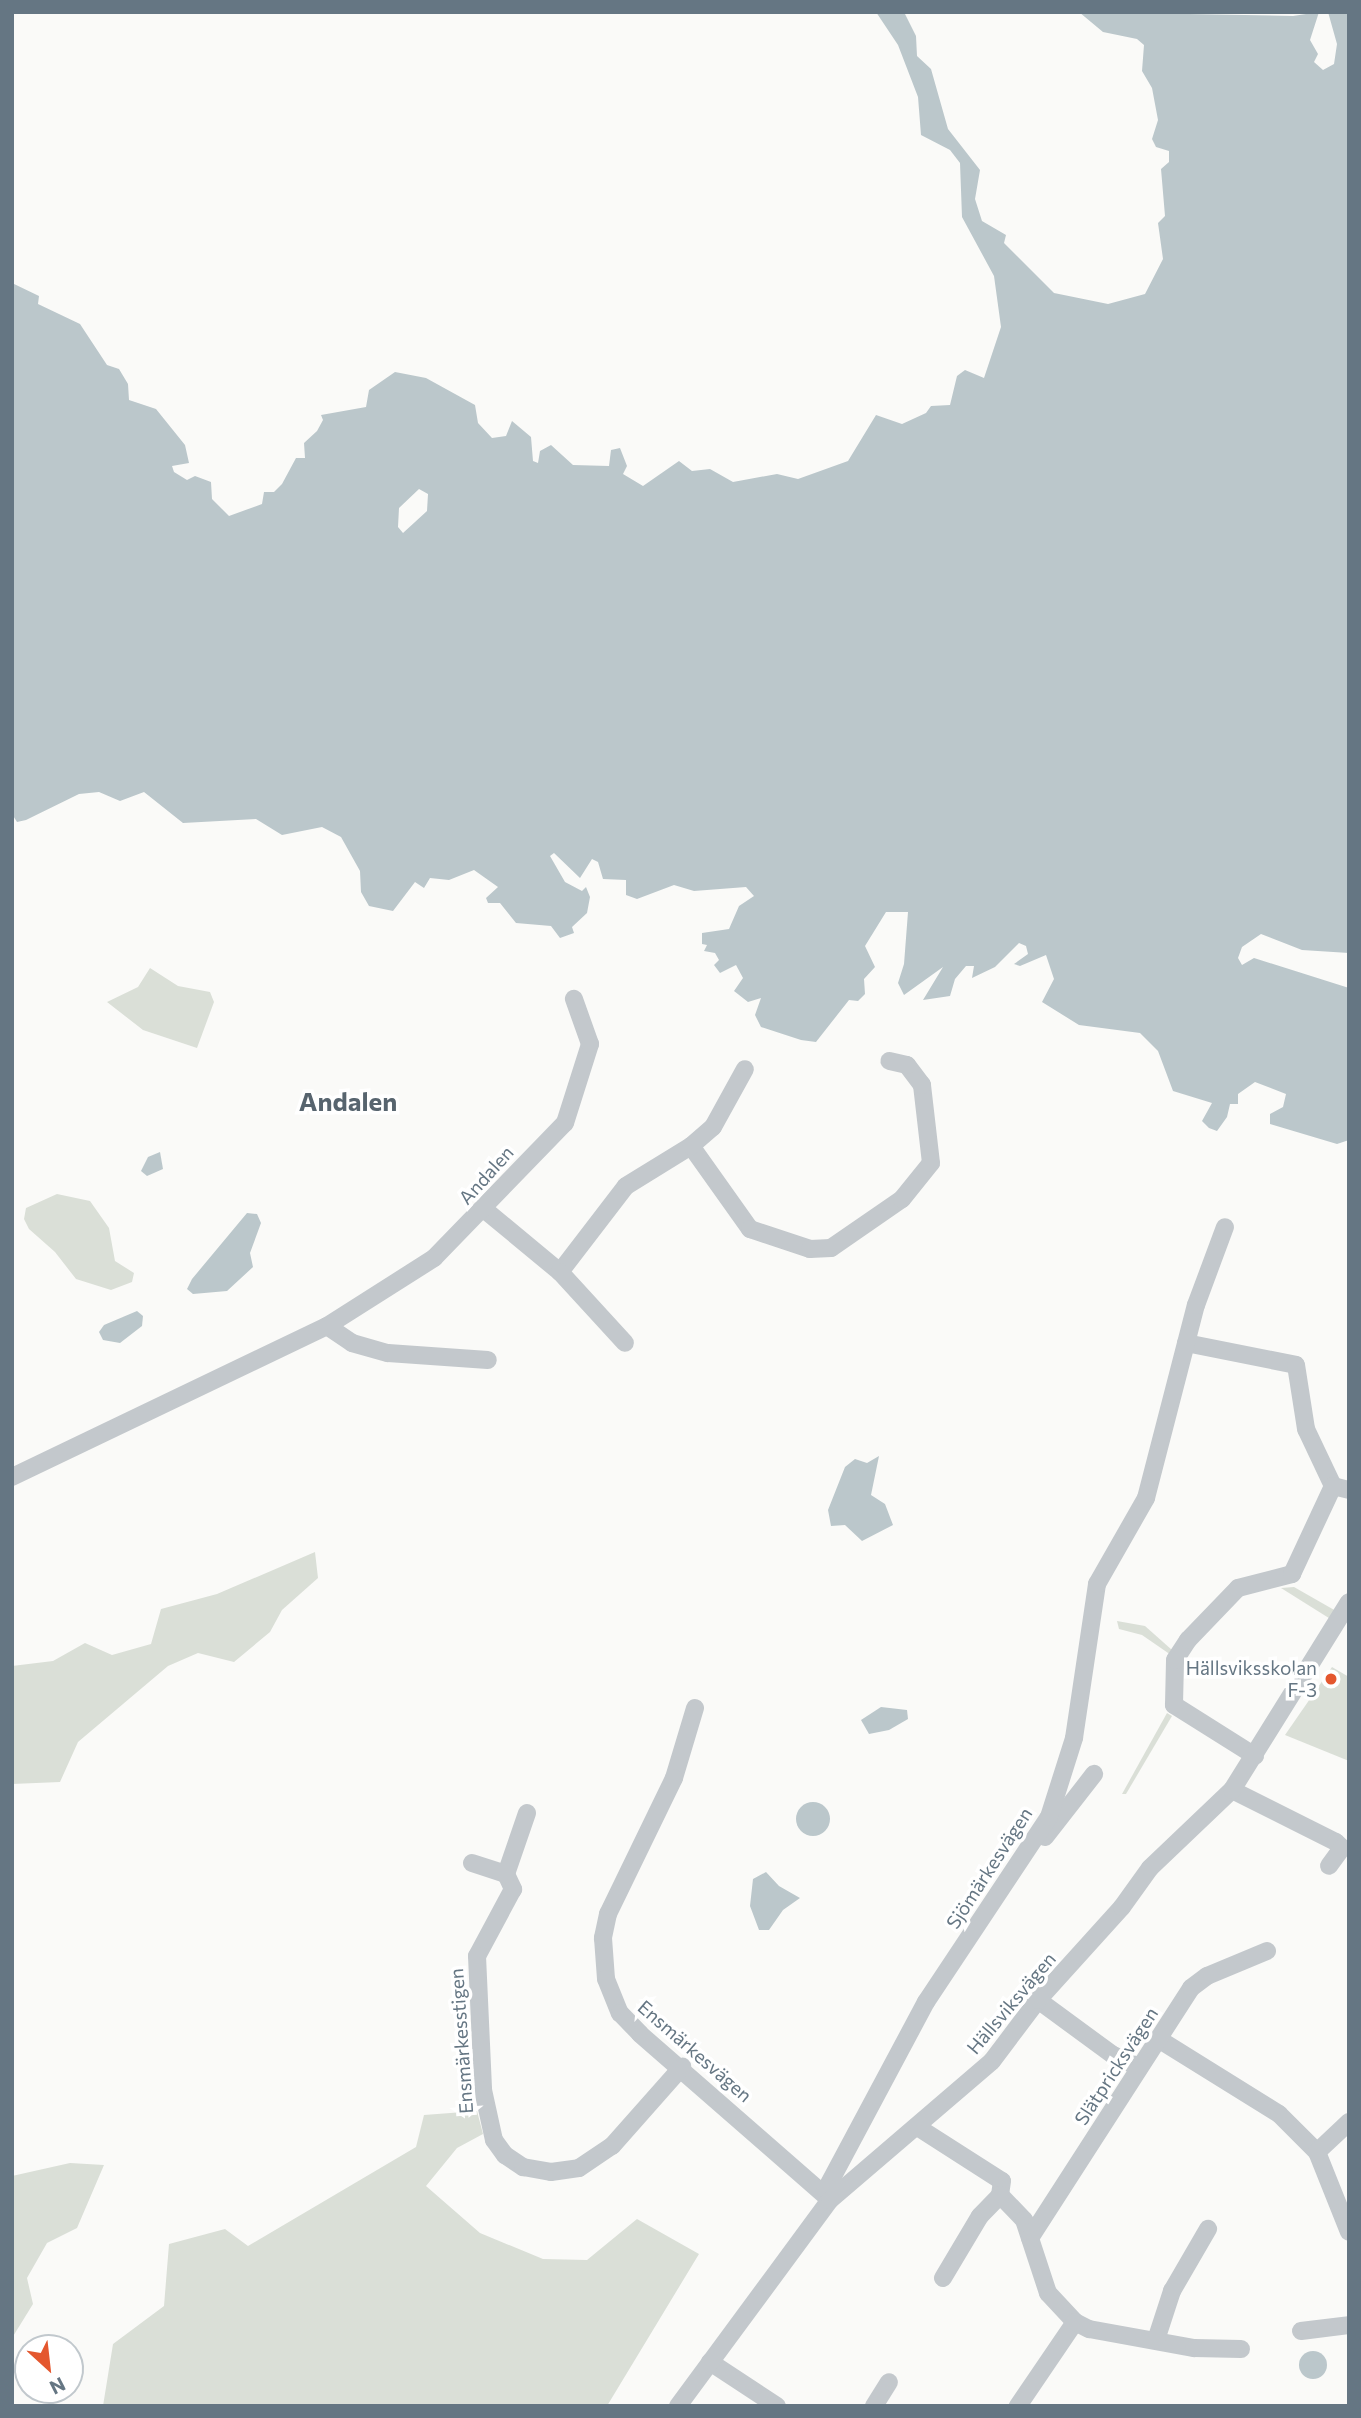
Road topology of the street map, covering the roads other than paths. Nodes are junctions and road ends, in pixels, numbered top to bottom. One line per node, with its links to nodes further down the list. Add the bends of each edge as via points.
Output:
1 (574, 999): 5 (street, Andalen, via 590,1044 565,1123)
2 (889, 1061): 4 (street, via 907,1065 922,1085 931,1163 902,1199 831,1248 810,1249 750,1229)
3 (745, 1069): 4 (street, via 713,1127)
4 (691, 1146): 7 (street, via 626,1186)
5 (485, 1210): 7 (street); 8 (street, Andalen, via 434,1258)
6 (1224, 1227): 10 (street, Sjömärkesvägen)
7 (561, 1272): 9 (street)
8 (327, 1326): 11 (street, via 352,1343 388,1353); 12 (street, Andalen)
9 (625, 1343)
10 (1186, 1343): 13 (street, via 1296,1365 1306,1429); 20 (street, Sjömärkesvägen, via 1146,1498 1097,1584 1070,1756)
11 (488, 1360)
12 (12, 1477)
13 (1341, 1488): 16 (street, via 1292,1574 1238,1588 1175,1660 1174,1705)
14 (1349, 1602): 16 (street, Hällsviksvägen)
15 (695, 1708): 27 (street, Ensmärkesvägen, via 674,1778 620,1884 603,1938 604,1972 620,2013)
16 (1255, 1756): 18 (street, Hällsviksvägen)
17 (1094, 1774): 20 (street, via 1053,1833)
18 (1232, 1790): 22 (street, via 1336,1842 1342,1848); 25 (street, Hällsviksvägen, via 1150,1868 1122,1907)
19 (527, 1813): 23 (street, Ensmärkesstigen)
20 (1038, 1838): 33 (street, Sjömärkesvägen, via 926,2003)
21 (472, 1863): 23 (street)
22 (1329, 1866)
23 (506, 1874): 27 (street, Ensmärkesstigen, via 513,1889 479,1951 477,1968 486,2113 505,2155 514,2163 542,2172 561,2172 590,2163 612,2146)
24 (1267, 1951): 26 (street, Slätpricksvägen, via 1198,1981)
25 (1038, 2000): 28 (street, via 1113,2055); 30 (street, Hällsviksvägen, via 992,2062)
26 (1160, 2040): 28 (street, Slätpricksvägen); 31 (street, via 1279,2114)
27 (682, 2067): 33 (street, Ensmärkesvägen)
28 (1139, 2067): 36 (street, Slätpricksvägen)
29 (1349, 2122): 31 (street)
30 (919, 2128): 32 (street, via 996,2176 1002,2181); 33 (street, Hällsviksvägen)
31 (1317, 2152): 34 (street)
32 (1000, 2195): 36 (street, via 1024,2220); 37 (street, via 981,2216)
33 (827, 2196): 43 (street, Hällsviksvägen)
34 (1348, 2225)
35 (1208, 2229): 41 (street, via 1172,2291)
36 (1030, 2238): 38 (street, via 1048,2293)
37 (943, 2278)
38 (1075, 2322): 41 (street, via 1089,2329); 48 (street)
39 (1349, 2325): 40 (street)
40 (1301, 2331)
41 (1156, 2340): 42 (street, via 1194,2348)
42 (1241, 2348)
43 (710, 2362): 45 (street, Hällsviksvägen); 46 (street)
44 (890, 2382): 47 (street)
45 (678, 2406)
46 (776, 2406)
47 (874, 2406)
48 (1018, 2406)

